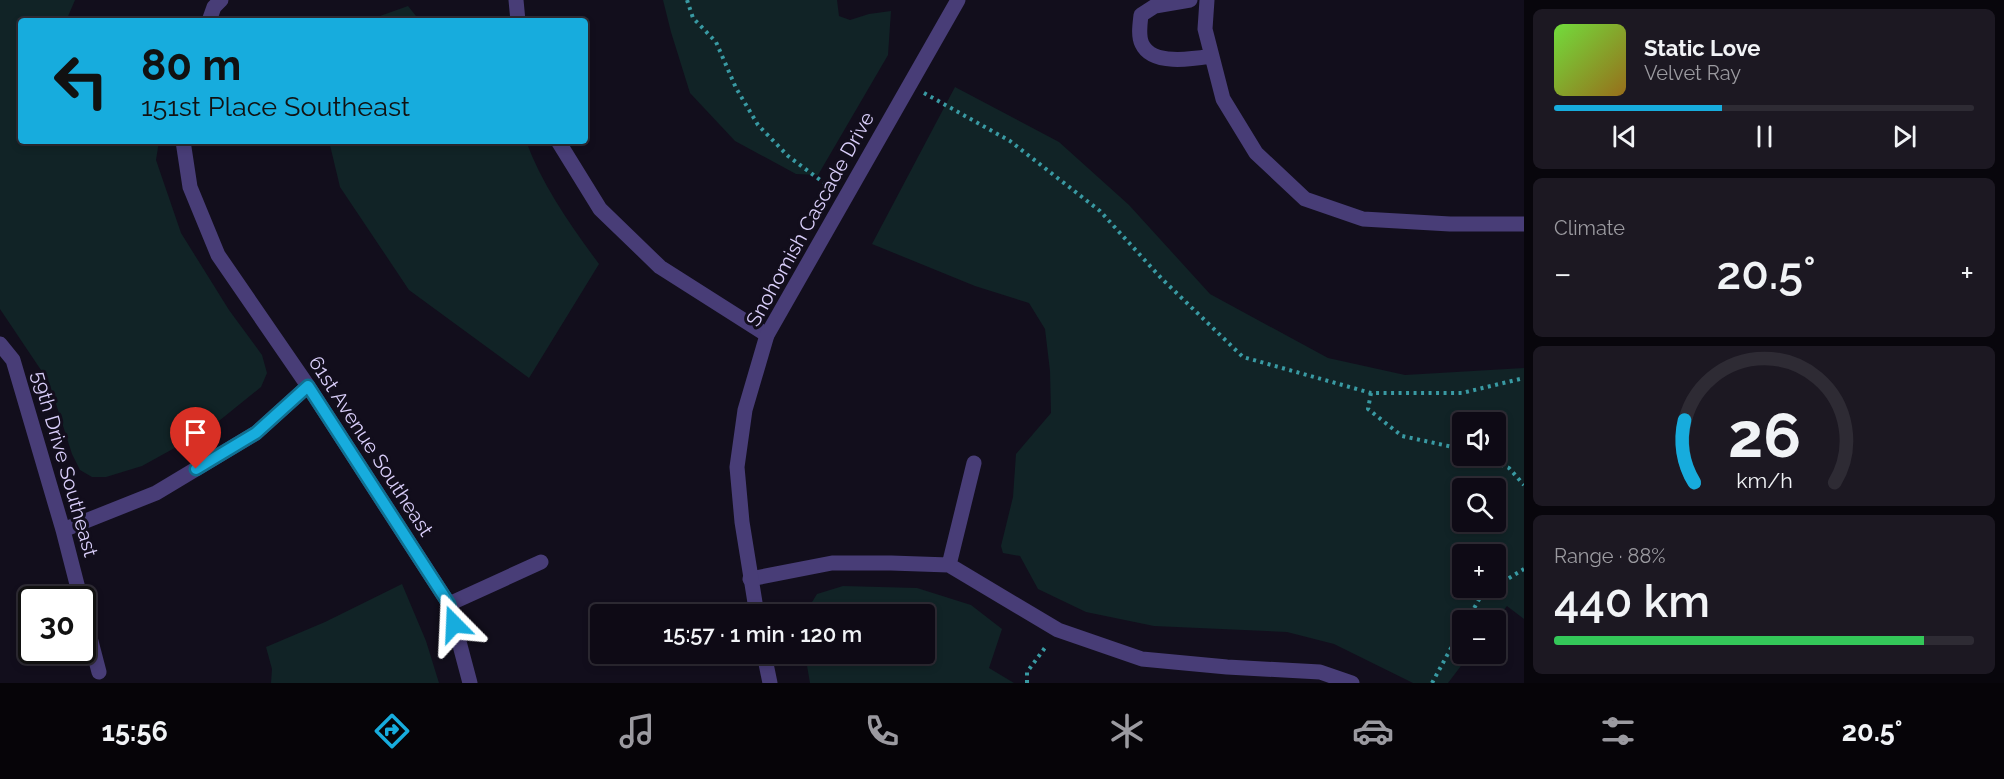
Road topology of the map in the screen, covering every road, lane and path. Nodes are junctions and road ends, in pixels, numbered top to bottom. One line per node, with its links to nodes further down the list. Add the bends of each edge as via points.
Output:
1 (516, 0): 6 (street)
2 (687, 0): 11 (path, via 693,18 716,42 758,126 788,156)
3 (958, 0): 8 (street, Snohomish Cascade Drive)
4 (1190, 0): 7 (street, via 1155,6 1141,15 1142,44 1152,54 1165,58)
5 (1207, 0): 7 (street, via 1205,29)
6 (518, 18)
7 (1212, 56): 12 (street, via 1223,99 1256,153 1305,199 1363,219)
8 (910, 85): 11 (street, Snohomish Cascade Drive); 17 (path, via 1010,141 1100,211 1162,279 1243,357)
9 (183, 144): 16 (street, 61st Avenue Southeast, via 190,187 218,255)
10 (560, 144): 13 (street, via 600,209 660,267)
11 (846, 198): 13 (street, Snohomish Cascade Drive)
12 (1524, 224)
13 (767, 335): 26 (street, Snohomish Cascade Drive, via 745,410 737,467)
14 (0, 344): 22 (street, 59th Drive Southeast, via 13,360)
15 (1524, 378): 17 (path, via 1462,393)
16 (308, 386): 22 (street, via 256,433 156,493); 29 (street, 61st Avenue Southeast)
17 (1371, 393): 18 (path, via 1368,409 1402,436)
18 (1452, 447)
19 (974, 463): 24 (street)
20 (1504, 466): 21 (path)
21 (1524, 485)
22 (63, 530): 28 (street, 59th Drive Southeast)
23 (542, 562): 29 (street)
24 (949, 565): 26 (street, via 832,563); 31 (street)
25 (1524, 569): 27 (path)
26 (750, 579): 30 (street, Snohomish Cascade Drive)
27 (1506, 580)
28 (77, 586)
29 (449, 604): 36 (street, 61st Avenue Southeast)
30 (755, 604)
31 (1058, 630): 38 (path, via 1027,672); 39 (street, via 1142,659 1320,672)
32 (1452, 646): 40 (path)
33 (96, 661): 35 (street)
34 (766, 664): 37 (street)
35 (99, 672)
36 (470, 683)
37 (770, 683)
38 (1027, 683)
39 (1352, 683)
40 (1432, 683)

